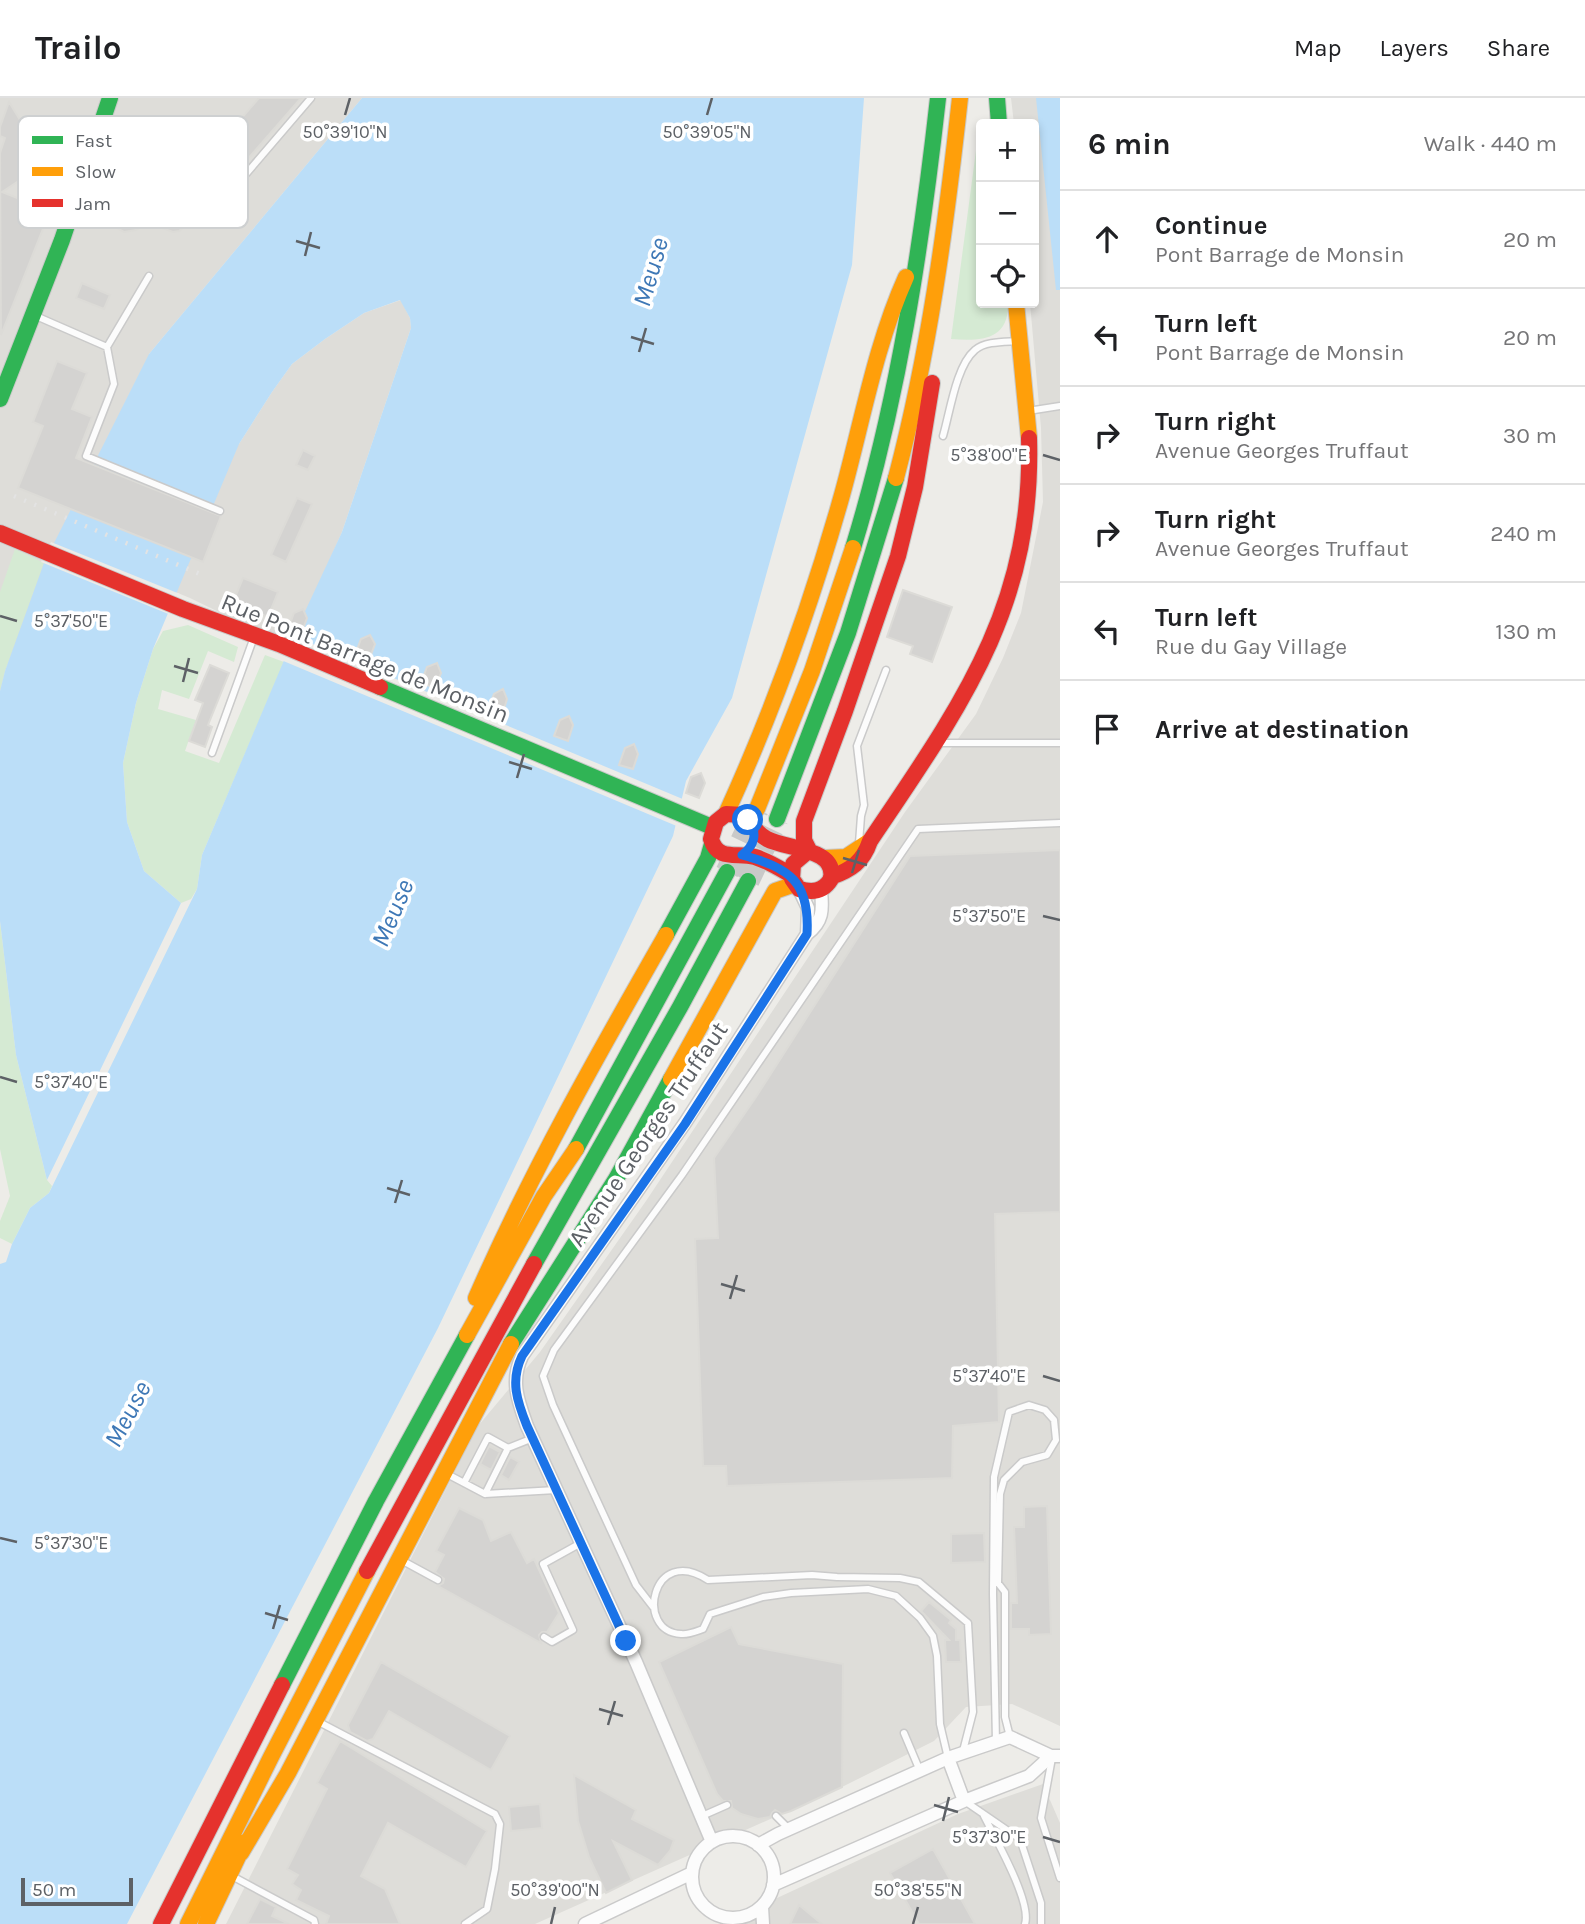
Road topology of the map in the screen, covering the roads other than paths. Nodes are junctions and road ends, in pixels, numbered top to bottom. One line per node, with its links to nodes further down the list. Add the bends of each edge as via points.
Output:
1 (110, 98): 6 (main road)
2 (311, 98): 8 (lane)
3 (938, 98): 10 (main road)
4 (960, 98): 12 (main road)
5 (997, 98): 7 (main road)
6 (104, 116)
7 (999, 119)
8 (248, 172)
9 (65, 228): 14 (main road)
10 (918, 252): 28 (main road, via 894,385 856,534 806,685); 29 (main road, via 892,308 812,590 754,753)
11 (149, 276): 16 (lane)
12 (937, 276): 30 (main road, via 905,440 863,590); 35 (main road, via 945,303 908,521 804,821 804,840)
13 (1017, 308): 15 (main road)
14 (34, 315): 16 (lane); 17 (main road)
15 (1020, 341): 19 (main road); 20 (lane, via 976,348 964,366)
16 (107, 347): 21 (lane, via 114,384 86,456)
17 (0, 399)
18 (1060, 406): 19 (lane)
19 (1027, 412): 25 (main road, via 1029,475 1020,560 983,666)
20 (943, 436)
21 (220, 511)
22 (0, 533): 23 (main road, Rue Pont Barrage de Monsin)
23 (255, 635): 27 (lane); 33 (main road, Rue Pont Barrage de Monsin, via 695,819)
24 (886, 670): 34 (lane, via 857,746)
25 (935, 743): 26 (lane); 34 (main road)
26 (1060, 743)
27 (212, 753)
28 (757, 809)
29 (726, 814): 32 (main road, via 743,816); 33 (main road, via 716,820)
30 (777, 818)
31 (1060, 823): 54 (lane, via 918,830 682,1175 555,1350 543,1376 553,1405 636,1586)
32 (754, 830): 35 (main road); 36 (main road, via 753,844)
33 (712, 835): 36 (main road, via 720,854); 44 (main road, via 708,858 692,889 528,1182 435,1378)
34 (865, 845): 35 (main road, via 846,857); 38 (main road, via 866,856 860,863)
35 (814, 854): 38 (main road, via 831,867); 40 (main road, via 797,858 793,864)
36 (742, 855): 40 (main road, via 760,860)
37 (727, 872): 43 (main road)
38 (831, 877): 41 (main road)
39 (748, 881): 55 (main road)
40 (795, 883): 41 (main road, via 812,893); 42 (street, via 808,908); 47 (main road, via 775,891 615,1179 501,1360)
41 (821, 891): 42 (street, Avenue Georges Truffaut, via 820,920)
42 (807, 934): 45 (street, Avenue Georges Truffaut, via 685,1124 522,1356 514,1387)
43 (576, 1149): 44 (main road, via 538,1206); 80 (main road, via 358,1556)
44 (422, 1416): 79 (main road)
45 (533, 1438): 46 (lane); 49 (street)
46 (508, 1448): 48 (lane, via 488,1437); 50 (lane)
47 (444, 1473): 48 (lane); 52 (main road)
48 (464, 1483): 50 (lane)
49 (557, 1489): 50 (lane); 51 (street)
50 (485, 1494)
51 (582, 1543): 56 (lane, via 543,1564 573,1630 552,1642); 68 (street)
52 (398, 1558): 53 (lane); 57 (main road)
53 (438, 1580)
54 (653, 1607): 61 (lane, via 655,1589 678,1570 696,1572 708,1580 812,1575 919,1582 968,1623 973,1712); 63 (lane, via 658,1621 680,1634 703,1629 710,1614 763,1597 868,1589 896,1596 933,1636 940,1724)
55 (343, 1616): 73 (main road); 81 (main road)
56 (544, 1637)
57 (315, 1720): 73 (main road); 84 (lane, via 495,1814 500,1825 487,1909)
58 (904, 1733): 64 (lane)
59 (1010, 1737): 60 (street); 60 (lane, via 1005,1717 1005,1592 998,1583 1000,1494 1004,1479 1022,1462 1047,1455 1056,1440 1054,1420 1045,1410 1029,1405 1009,1412 994,1477); 62 (street)
60 (996, 1742): 61 (street)
61 (962, 1753): 63 (street)
62 (1054, 1757): 65 (street, via 1030,1776); 76 (lane, via 1041,1818)
63 (948, 1758): 64 (street); 65 (street)
64 (920, 1771): 70 (street)
65 (964, 1801): 67 (lane); 77 (street)
66 (727, 1805): 68 (lane)
67 (983, 1815): 87 (lane, via 1022,1897); 88 (lane, via 1020,1839 1041,1903)
68 (702, 1816): 71 (street)
69 (776, 1816): 70 (lane)
70 (789, 1829): 72 (street)
71 (712, 1842): 72 (street, via 736,1836); 74 (street, via 695,1861)
72 (758, 1845): 77 (street, via 771,1863)
73 (241, 1853): 75 (main road)
74 (692, 1873): 78 (street, via 697,1897 715,1914 739,1918); 85 (street)
75 (230, 1875): 82 (main road); 83 (lane)
76 (1060, 1878)
77 (774, 1885): 78 (street)
78 (762, 1907): 86 (street)
79 (161, 1924)
80 (175, 1924)
81 (188, 1924)
82 (206, 1924)
83 (315, 1924)
84 (465, 1924)
85 (585, 1924)
86 (763, 1924)
87 (1025, 1924)
88 (1041, 1924)

